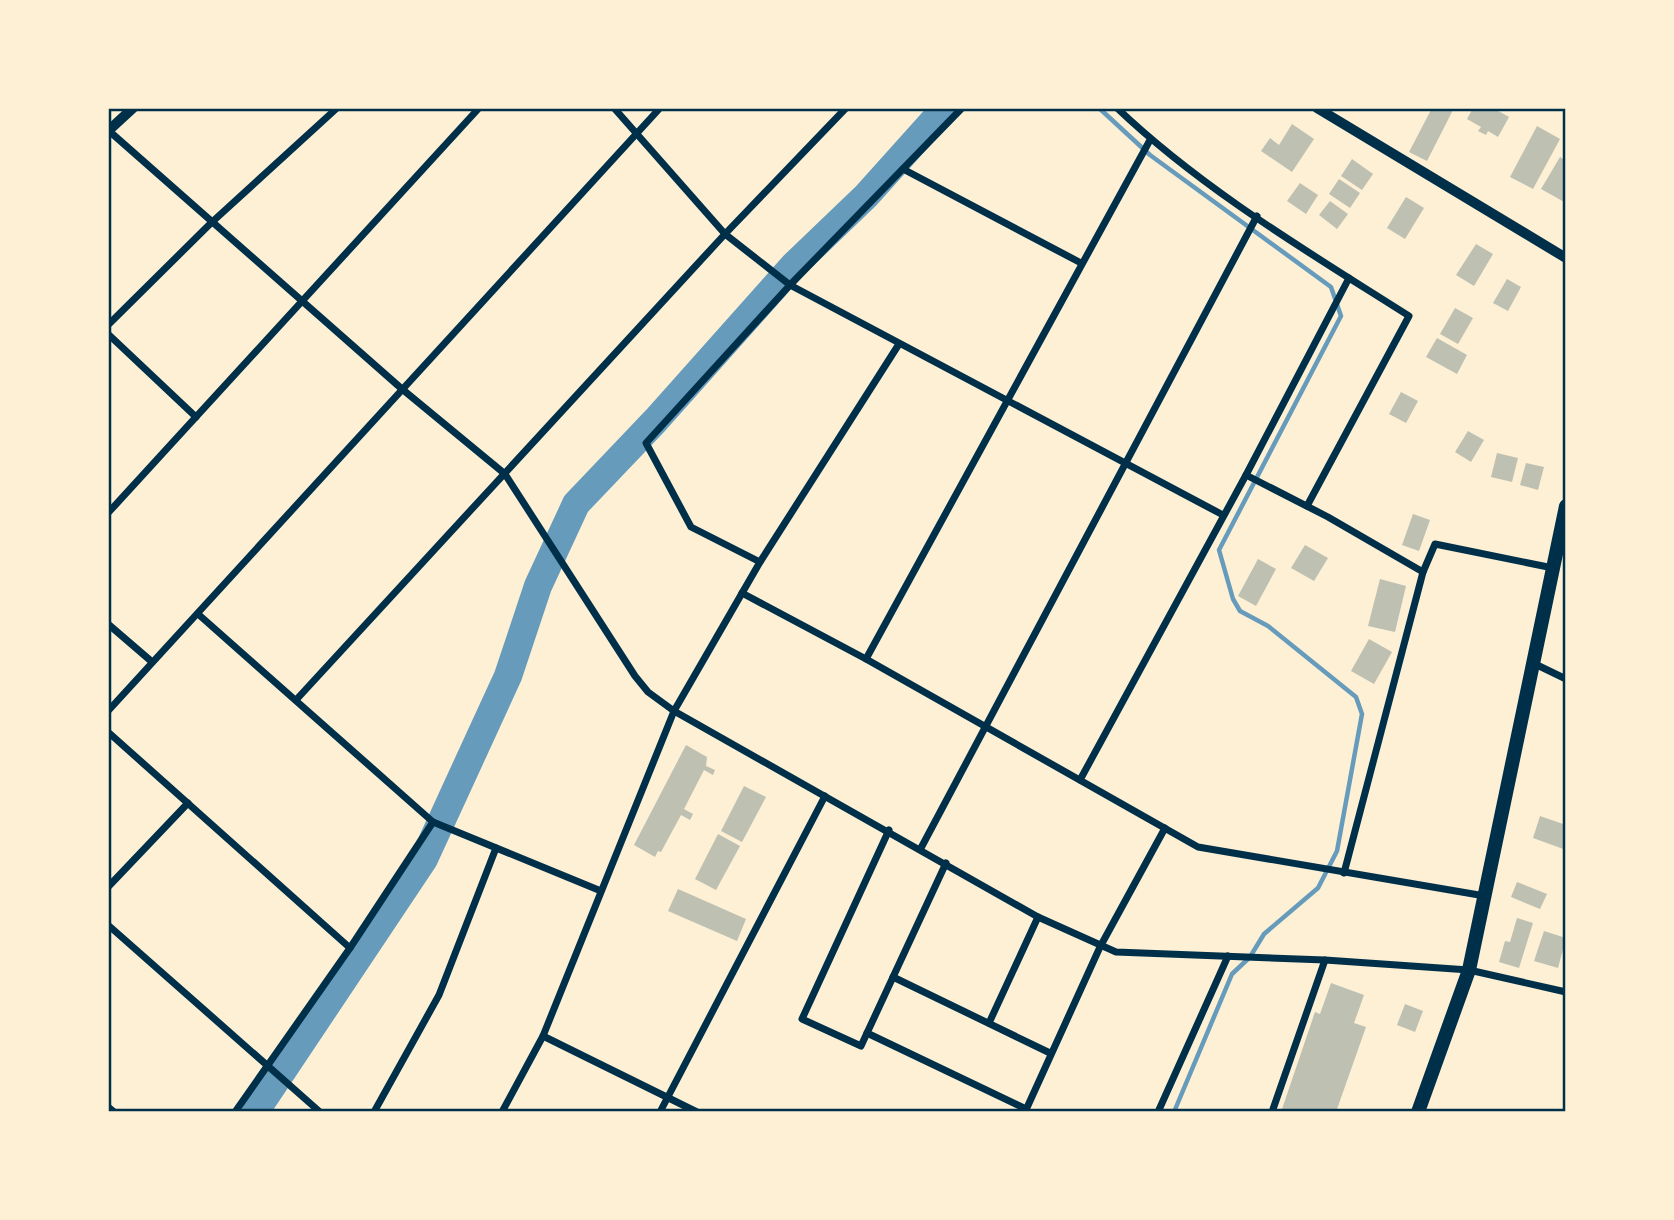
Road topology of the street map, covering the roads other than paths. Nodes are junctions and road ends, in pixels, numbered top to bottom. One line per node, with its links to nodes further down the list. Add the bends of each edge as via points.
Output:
1 (132, 108): 10 (street)
2 (337, 108): 15 (street)
3 (480, 108): 21 (street)
4 (614, 108): 11 (street)
5 (660, 108): 11 (street)
6 (846, 108): 16 (street)
7 (962, 108): 13 (street)
8 (1117, 108): 12 (street)
9 (1317, 108): 17 (street)
10 (109, 131): 15 (street)
11 (636, 133): 16 (street); 25 (street)
12 (1150, 140): 14 (street); 18 (street)
13 (903, 169): 18 (street); 20 (street)
14 (1257, 216): 19 (street); 28 (street)
15 (211, 223): 21 (street); 22 (street)
16 (725, 234): 20 (street); 29 (street)
17 (1566, 258)
18 (1081, 263): 26 (street)
19 (1349, 278): 30 (street); 31 (street, via 1409,316)
20 (790, 285): 24 (street); 35 (street, via 646,443 691,527)
21 (303, 301): 25 (street); 27 (street)
22 (108, 325)
23 (108, 334): 27 (street)
24 (899, 344): 26 (street); 35 (street)
25 (401, 389): 29 (street); 39 (street)
26 (1007, 401): 28 (street); 41 (street)
27 (196, 416): 33 (street)
28 (1125, 462): 34 (street); 48 (street)
29 (505, 474): 45 (street); 46 (street, via 635,676 648,692)
30 (1246, 475): 31 (street); 34 (street)
31 (1307, 506): 37 (street)
32 (1566, 506): 36 (main road)
33 (108, 513)
34 (1223, 515): 50 (street)
35 (760, 562): 38 (street)
36 (1553, 568): 37 (street, via 1434,544); 43 (main road)
37 (1423, 572): 59 (street)
38 (742, 593): 41 (street); 46 (street)
39 (198, 614): 42 (street); 45 (street)
40 (108, 624): 42 (street)
41 (866, 659): 48 (street)
42 (151, 661): 47 (street)
43 (1535, 664): 44 (street); 62 (main road)
44 (1566, 679)
45 (296, 700): 53 (street)
46 (674, 710): 51 (street); 61 (street)
47 (108, 711)
48 (984, 727): 50 (street); 57 (street)
49 (108, 732): 52 (street)
50 (1080, 780): 54 (street)
51 (825, 796): 55 (street); 77 (street)
52 (188, 803): 60 (street); 66 (street)
53 (433, 822): 56 (street); 66 (street)
54 (1164, 828): 59 (street, via 1198,847); 65 (street)
55 (889, 830): 57 (street); 73 (street, via 802,1019 861,1046)
56 (496, 848): 61 (street); 83 (street, via 439,995)
57 (922, 848): 58 (street)
58 (946, 863): 63 (street); 70 (street)
59 (1344, 873): 62 (street)
60 (108, 887)
61 (601, 891): 74 (street)
62 (1486, 896): 69 (main road)
63 (1038, 917): 65 (street); 72 (street)
64 (108, 925): 76 (street)
65 (1100, 947): 67 (street, via 1116,953); 75 (street)
66 (350, 948): 76 (street)
67 (1228, 956): 68 (street); 87 (street)
68 (1325, 960): 69 (street); 88 (street)
69 (1469, 971): 71 (street); 89 (main road)
70 (893, 977): 72 (street); 73 (street)
71 (1566, 992)
72 (989, 1023): 75 (street)
73 (867, 1033): 79 (street)
74 (543, 1036): 77 (street); 84 (street)
75 (1050, 1053): 79 (street)
76 (268, 1065): 81 (street); 82 (street)
77 (667, 1097): 85 (street); 86 (street)
78 (108, 1107): 80 (street)
79 (1025, 1110)
80 (114, 1111)
81 (235, 1111)
82 (320, 1111)
83 (374, 1111)
84 (502, 1111)
85 (660, 1111)
86 (696, 1111)
87 (1158, 1111)
88 (1272, 1111)
89 (1418, 1111)

